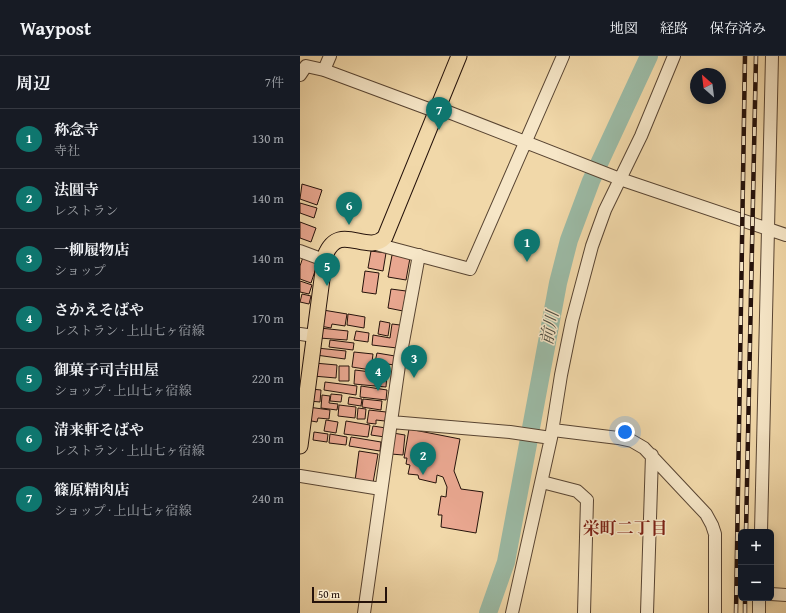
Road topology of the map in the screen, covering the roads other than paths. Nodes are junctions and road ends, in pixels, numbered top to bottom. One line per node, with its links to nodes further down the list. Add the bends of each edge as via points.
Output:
1 (330, 56): 6 (street)
2 (459, 56): 8 (main road)
3 (563, 56): 9 (street)
4 (674, 56): 10 (street, via 641,136)
5 (772, 56): 11 (street)
6 (324, 70): 7 (street, via 306,66); 8 (street)
7 (300, 75)
8 (437, 110): 9 (street); 13 (main road, via 384,236 381,241)
9 (526, 143): 10 (street); 15 (street, via 470,269)
10 (618, 179): 11 (street); 19 (street, via 592,246 572,321)
11 (767, 230): 12 (street); 25 (street)
12 (786, 235)
13 (372, 243): 15 (street); 16 (main road, via 337,240 328,249)
14 (300, 251): 16 (street)
15 (419, 256): 18 (street)
16 (324, 260): 17 (main road)
17 (307, 335): 20 (main road)
18 (391, 422): 19 (street); 24 (street)
19 (552, 434): 21 (street, via 632,441); 23 (street)
20 (300, 446)
21 (652, 455): 32 (street); 33 (street, via 699,505 712,524 716,547)
22 (300, 476): 24 (street)
23 (542, 482): 30 (street); 31 (street, via 577,491 587,500)
24 (381, 489): 29 (street)
25 (761, 529)
26 (774, 594): 27 (street)
27 (786, 595)
28 (759, 601): 34 (street)
29 (364, 613)
30 (512, 613)
31 (584, 613)
32 (647, 613)
33 (715, 613)
34 (759, 613)

